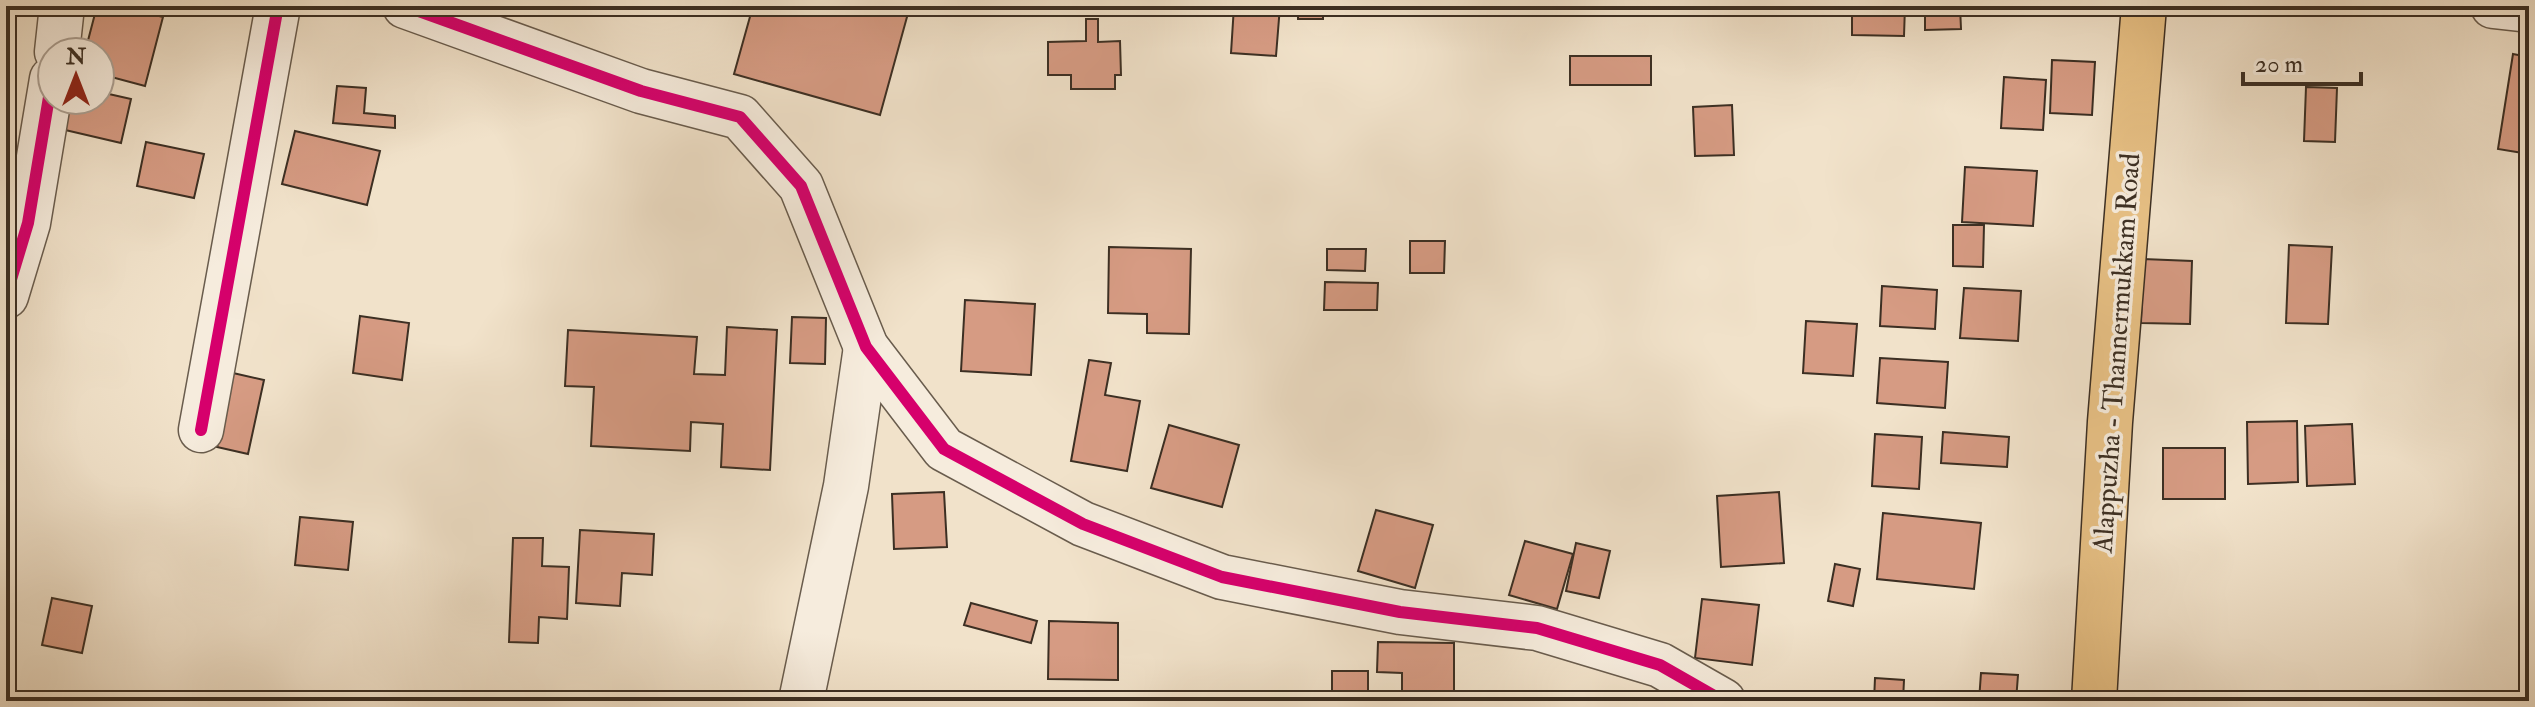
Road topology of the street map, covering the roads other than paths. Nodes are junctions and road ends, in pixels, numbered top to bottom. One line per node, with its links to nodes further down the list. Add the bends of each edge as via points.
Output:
1 (62, 6): 7 (street)
2 (278, 6): 11 (street)
3 (405, 6): 10 (street, via 641,91 740,117 801,186)
4 (2144, 6): 14 (main road, Alappuzha - Thannermukkam Road, via 2110,422)
5 (2493, 6): 6 (street)
6 (2529, 10)
7 (59, 36)
8 (46, 116): 9 (street, via 28,223)
9 (6, 296)
10 (866, 347): 12 (street, via 846,486); 13 (street, via 944,449 1083,524 1222,577 1400,612 1537,628 1660,665)
11 (201, 430)
12 (801, 701)
13 (1723, 701)
14 (2094, 701)

